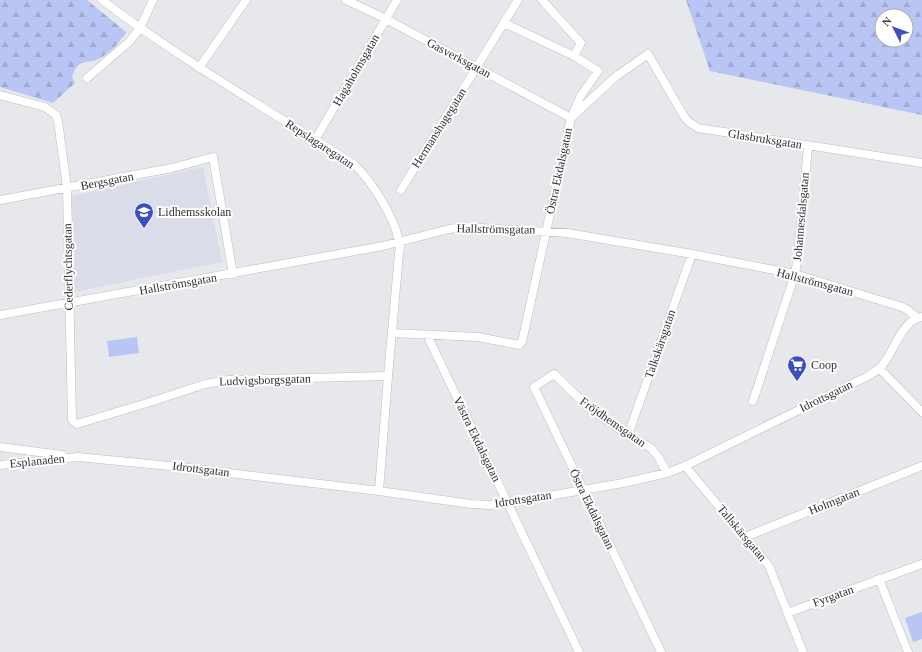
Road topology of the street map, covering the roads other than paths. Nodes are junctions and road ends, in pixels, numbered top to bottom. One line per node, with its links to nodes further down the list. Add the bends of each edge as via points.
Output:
1 (102, 0): 10 (street, Repslagaregatan)
2 (153, 0): 10 (street)
3 (246, 0): 14 (street)
4 (346, 0): 8 (street, Gasverksgatan)
5 (397, 0): 8 (street, Hagaholmsgatan)
6 (518, 0): 9 (street, Hermanshagegatan)
7 (542, 0): 12 (street, via 581,44)
8 (386, 19): 13 (street, Gasverksgatan); 18 (street, Hagaholmsgatan)
9 (504, 23): 12 (street); 13 (street, Hermanshagegatan)
10 (140, 28): 14 (street, Repslagaregatan); 15 (street)
11 (648, 54): 17 (street, Östra Ekdalsgatan, via 614,78); 19 (street, Glasbruksgatan, via 685,118 693,126)
12 (574, 56): 17 (street, via 598,71 580,97)
13 (476, 67): 17 (street, Gasverksgatan); 22 (street, Hermanshagegatan)
14 (199, 68): 18 (street, Repslagaregatan)
15 (87, 78)
16 (0, 95): 21 (street, Cederflychtsgatan, via 45,107 56,115)
17 (570, 118): 24 (street, Östra Ekdalsgatan)
18 (315, 140): 25 (street, Repslagaregatan, via 356,165 362,172 387,212)
19 (808, 146): 20 (street, Glasbruksgatan); 28 (street, Johannesdalsgatan)
20 (922, 163)
21 (67, 188): 23 (street, Bergsgatan); 27 (street, Bergsgatan, via 172,168 213,157); 29 (street, Cederflychtsgatan)
22 (401, 190)
23 (0, 200)
24 (547, 231): 25 (street, Hallströmsgatan, via 465,226); 26 (street, Hallströmsgatan); 33 (street, Östra Ekdalsgatan, via 524,338 519,344 478,337)
25 (400, 242): 27 (street, Hallströmsgatan); 32 (street, Repslagaregatan)
26 (692, 254): 28 (street, Hallströmsgatan); 40 (street, Talkskärsgatan)
27 (233, 274): 29 (street, Hallströmsgatan)
28 (795, 274): 31 (street, Hallströmsgatan, via 902,307); 37 (street, Johannesdalsgatan)
29 (69, 304): 30 (street, Hallströmsgatan); 39 (street, Cederflychtsgatan, via 72,420)
30 (0, 315)
31 (920, 317): 34 (street, Idrottsgatan, via 911,320 906,326)
32 (392, 333): 33 (street); 36 (street, Repslagaregatan)
33 (427, 335): 49 (street, Västra Ekdalsgatan)
34 (879, 368): 38 (street); 44 (street, Idrottsgatan, via 868,376)
35 (554, 374): 40 (street, Fröjdhemsgatan, via 583,402); 47 (street, Östra Ekdalsgatan, via 534,387)
36 (388, 376): 39 (street, Ludvigsborgsgatan, via 229,380 204,384); 48 (street, Repslagaregatan)
37 (753, 401)
38 (922, 412)
39 (77, 424)
40 (628, 435): 46 (street, Fröjdhemsgatan, via 651,448)
41 (0, 447): 42 (street, Esplanaden)
42 (76, 457): 43 (street, Esplanaden); 48 (street, Idrottsgatan)
43 (0, 465)
44 (685, 466): 46 (street, Idrottsgatan); 50 (street, Tallskärsgatan)
45 (922, 466): 50 (street, Holmgatan)
46 (667, 473): 47 (street, Idrottsgatan)
47 (582, 489): 49 (street, Idrottsgatan); 55 (street, Östra Ekdalsgatan)
48 (379, 491): 49 (street, Idrottsgatan, via 470,504)
49 (508, 503): 54 (street, Västra Ekdalsgatan)
50 (745, 537): 53 (street, Tallskärsgatan, via 769,566)
51 (922, 564): 52 (street, Fyrgatan)
52 (879, 579): 53 (street, Fyrgatan); 57 (street)
53 (787, 613): 56 (street, Tallskärsgatan)
54 (579, 652)
55 (661, 652)
56 (803, 652)
57 (908, 652)

